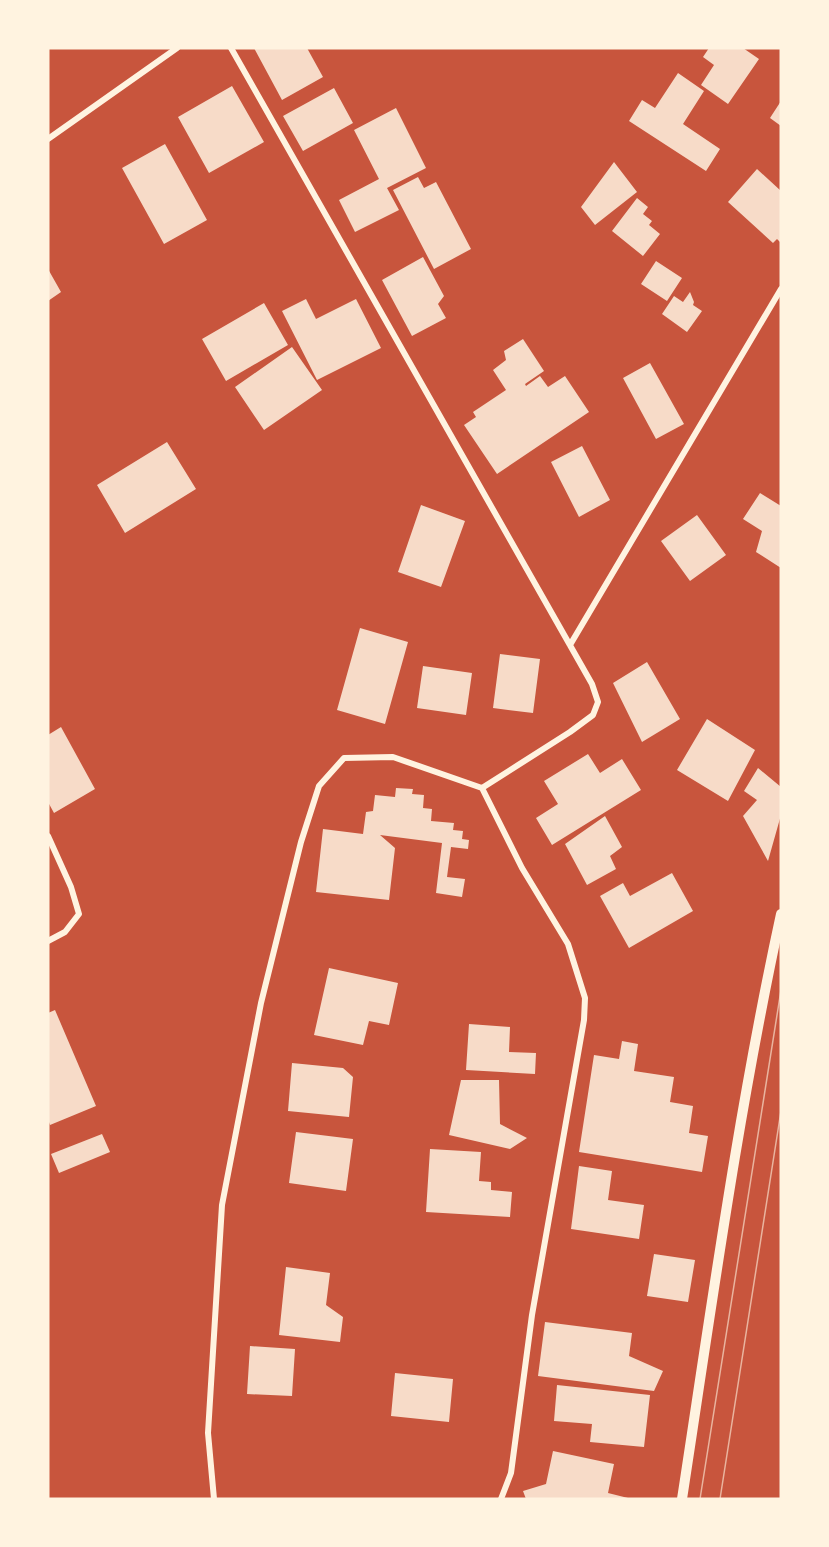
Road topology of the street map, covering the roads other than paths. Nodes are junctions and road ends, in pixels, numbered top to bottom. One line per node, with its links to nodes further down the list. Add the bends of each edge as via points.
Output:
1 (177, 48): 3 (street)
2 (231, 48): 5 (street)
3 (48, 139)
4 (781, 289): 5 (street)
5 (570, 645): 6 (street, via 598,702 593,715)
6 (483, 788): 10 (street, via 393,757 344,758 319,786 261,1004 222,1205 208,1433); 11 (street, via 522,868 568,944 585,998 532,1315 511,1473)
7 (48, 836): 9 (street, via 80,915 65,932)
8 (781, 914): 12 (street, via 746,1090)
9 (48, 941)
10 (213, 1499)
11 (501, 1499)
12 (682, 1499)

